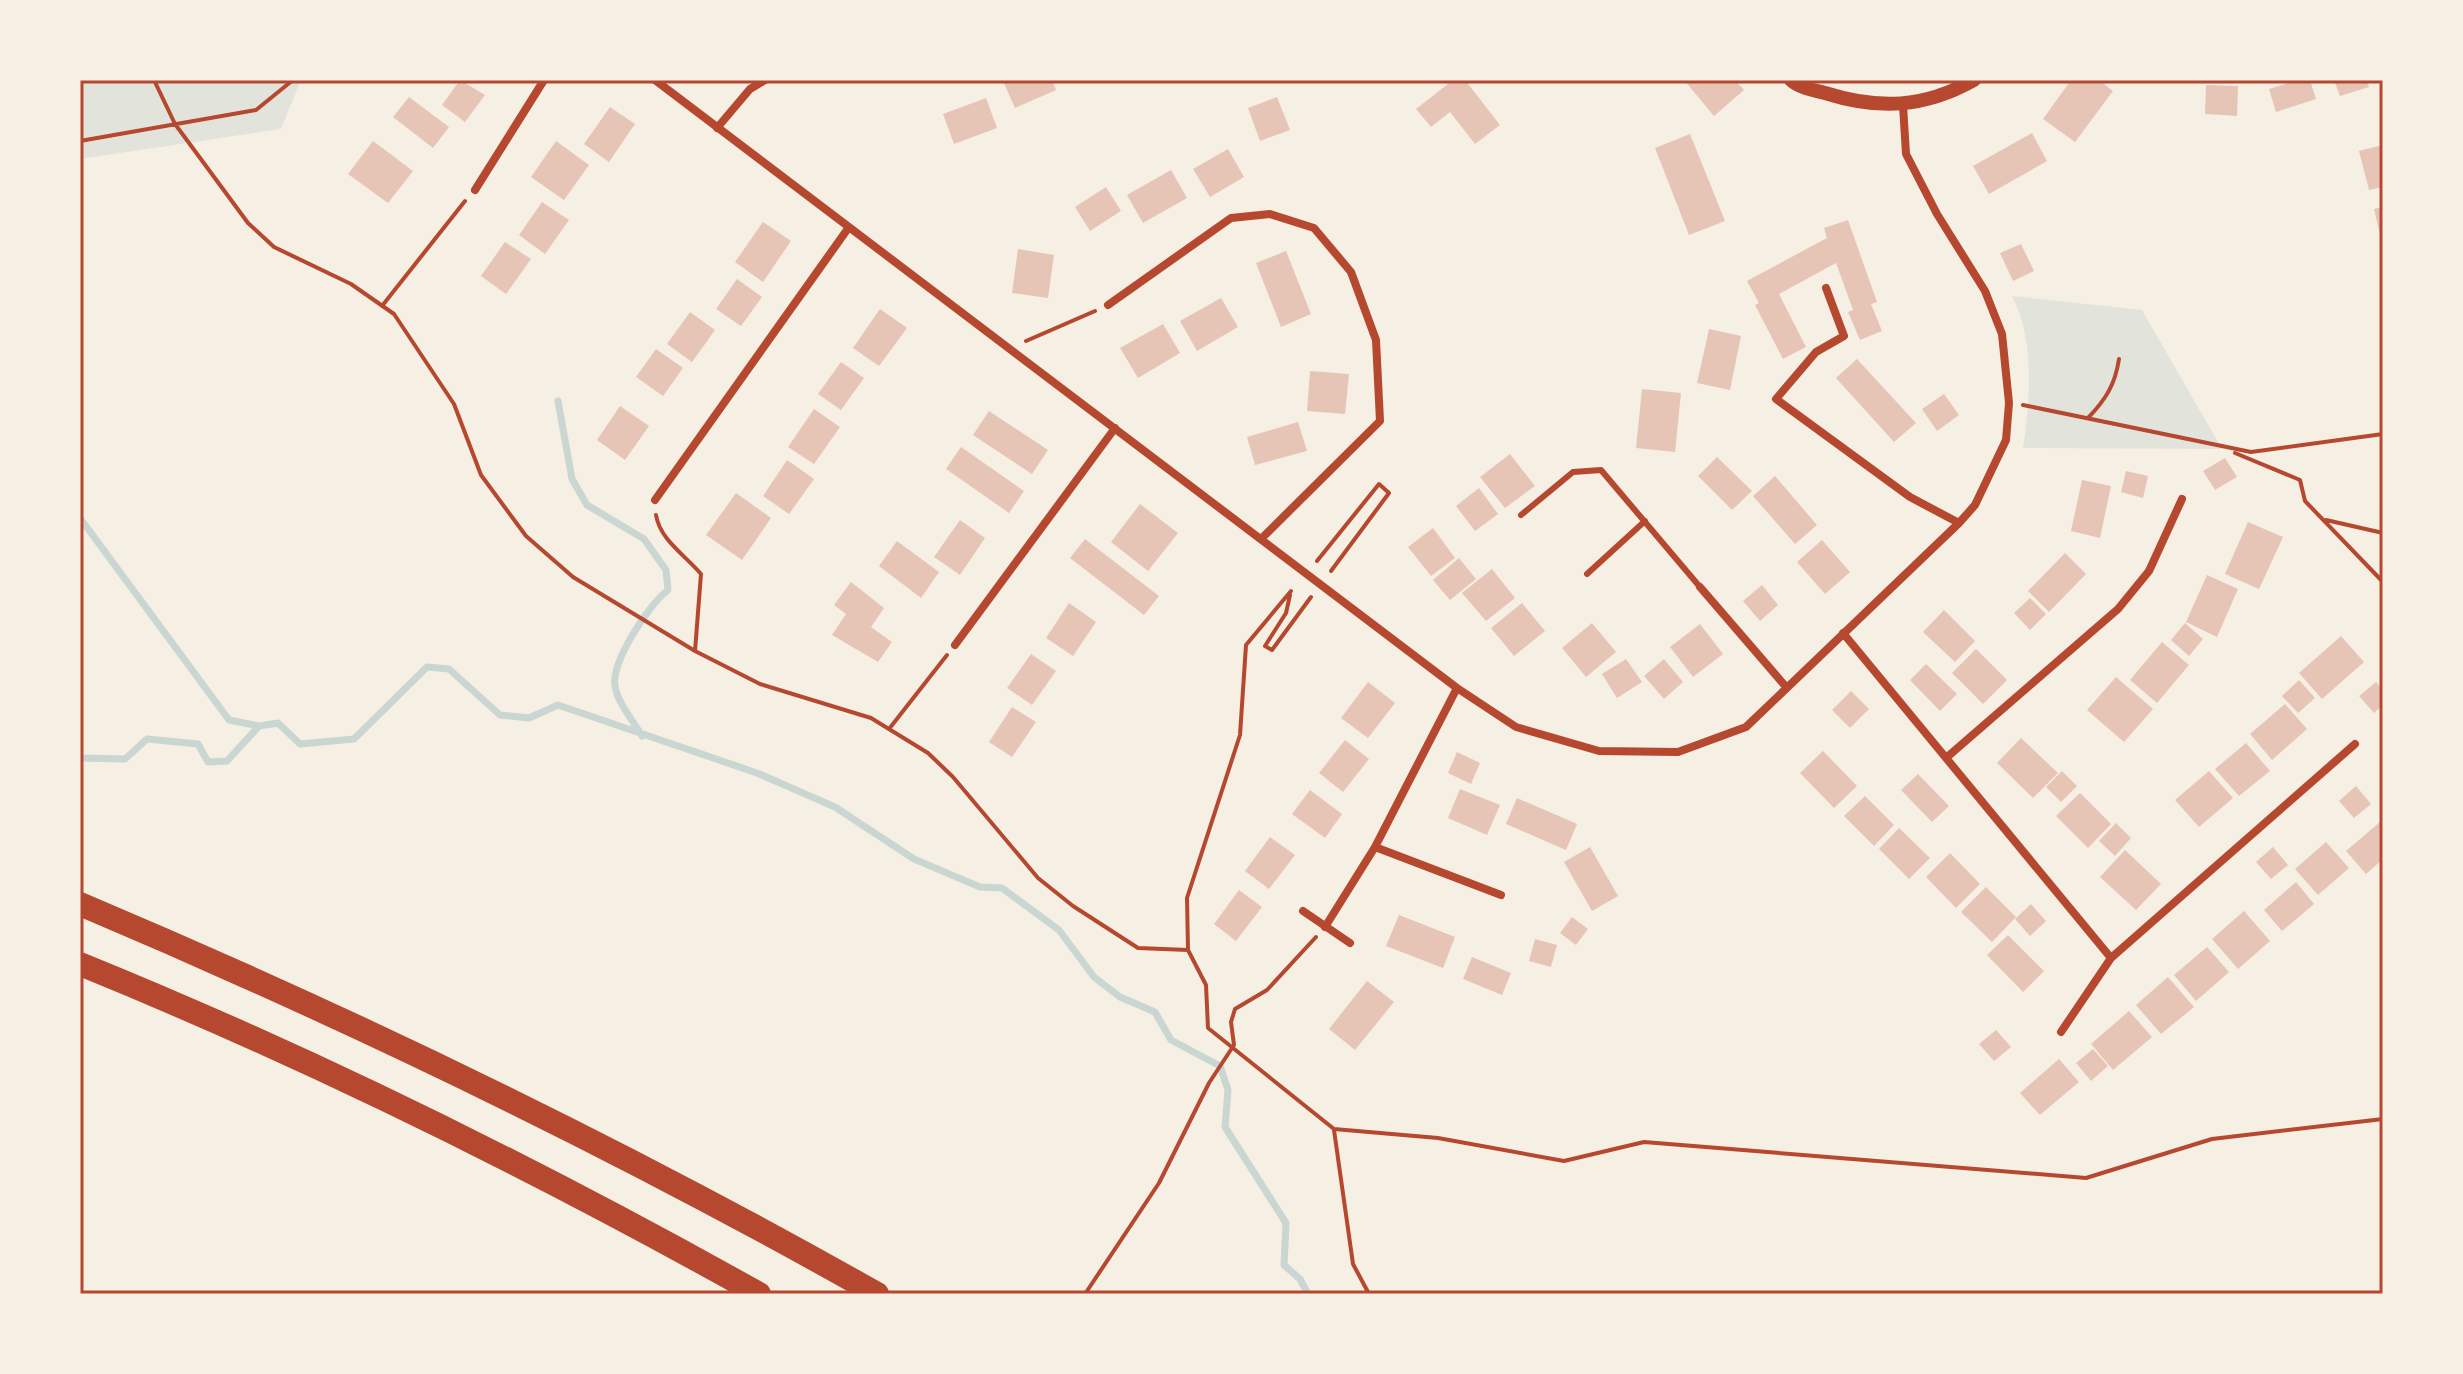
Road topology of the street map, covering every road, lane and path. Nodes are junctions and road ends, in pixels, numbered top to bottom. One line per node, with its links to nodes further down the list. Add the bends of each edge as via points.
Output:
1 (154, 80): 9 (path)
2 (293, 80): 9 (path, via 256,110)
3 (544, 80): 12 (street)
4 (655, 80): 10 (street)
5 (765, 80): 10 (street, via 750,89)
6 (1791, 80): 8 (street, via 1862,105)
7 (1974, 80): 8 (street)
8 (1903, 105): 19 (street, via 1906,154 1985,291 2002,334)
9 (175, 124): 11 (path); 16 (path, via 248,223 274,247 351,284)
10 (717, 128): 13 (street)
11 (80, 141)
12 (475, 190): 16 (path)
13 (849, 227): 17 (street); 25 (street)
14 (1826, 288): 29 (street, via 1844,336 1816,352 1776,399 1910,497)
15 (1108, 305): 17 (path); 31 (street, via 1231,218 1270,214 1314,228 1351,272 1376,340 1380,421)
16 (382, 306): 39 (path, via 394,314 454,404 481,475 526,536 573,577)
17 (1010, 348): 21 (street)
18 (2119, 359): 20 (path, via 2116,381)
19 (2009, 403): 20 (path); 29 (street, via 2006,440 1996,466)
20 (2088, 418): 23 (path)
21 (1115, 428): 31 (street); 38 (street)
22 (2383, 434): 23 (path, via 2251,452)
23 (2229, 450): 27 (path, via 2300,480 2305,501)
24 (2182, 499): 44 (street, via 2149,571 2118,609)
25 (655, 500): 39 (path, via 664,537 701,574)
26 (1521, 515): 28 (lane, via 1573,472 1601,470)
27 (2324, 520): 30 (path); 34 (path)
28 (1645, 521): 33 (lane); 36 (lane)
29 (1959, 523): 37 (street)
30 (2383, 533)
31 (1261, 539): 35 (street)
32 (1317, 561): 35 (path, via 1379,484 1389,493)
33 (1587, 574)
34 (2383, 582)
35 (1321, 584): 40 (street); 51 (path, via 1272,650 1265,646 1286,613 1291,591 1246,645 1240,735 1187,898)
36 (1700, 587): 41 (street)
37 (1843, 633): 41 (street); 44 (street)
38 (955, 645): 42 (path)
39 (695, 651): 42 (path, via 760,684 808,696)
40 (1457, 688): 41 (street, via 1516,727 1585,747 1678,752 1746,727); 45 (street)
41 (1787, 688)
42 (889, 729): 51 (path, via 928,753 953,777 1038,878 1073,906 1138,948)
43 (2355, 744): 52 (street)
44 (1946, 758): 52 (street)
45 (1375, 847): 46 (street); 49 (street)
46 (1501, 895)
47 (80, 904): 59 (highway, via 240,972 463,1078 709,1199)
48 (1303, 911): 49 (street)
49 (1325, 927): 50 (street); 55 (path, via 1267,990 1235,1009)
50 (1350, 943)
51 (1188, 950): 55 (path, via 1206,985 1208,1028)
52 (2111, 958): 54 (street)
53 (80, 964): 58 (highway, via 227,1024 450,1128)
54 (2061, 1032)
55 (1234, 1045): 57 (path); 60 (path, via 1159,1183)
56 (2383, 1119): 57 (path, via 2212,1139 2086,1178 1644,1142 1564,1161 1438,1138)
57 (1334, 1129): 61 (path, via 1353,1264)
58 (759, 1294)
59 (877, 1294)
60 (1085, 1294)
61 (1369, 1294)

